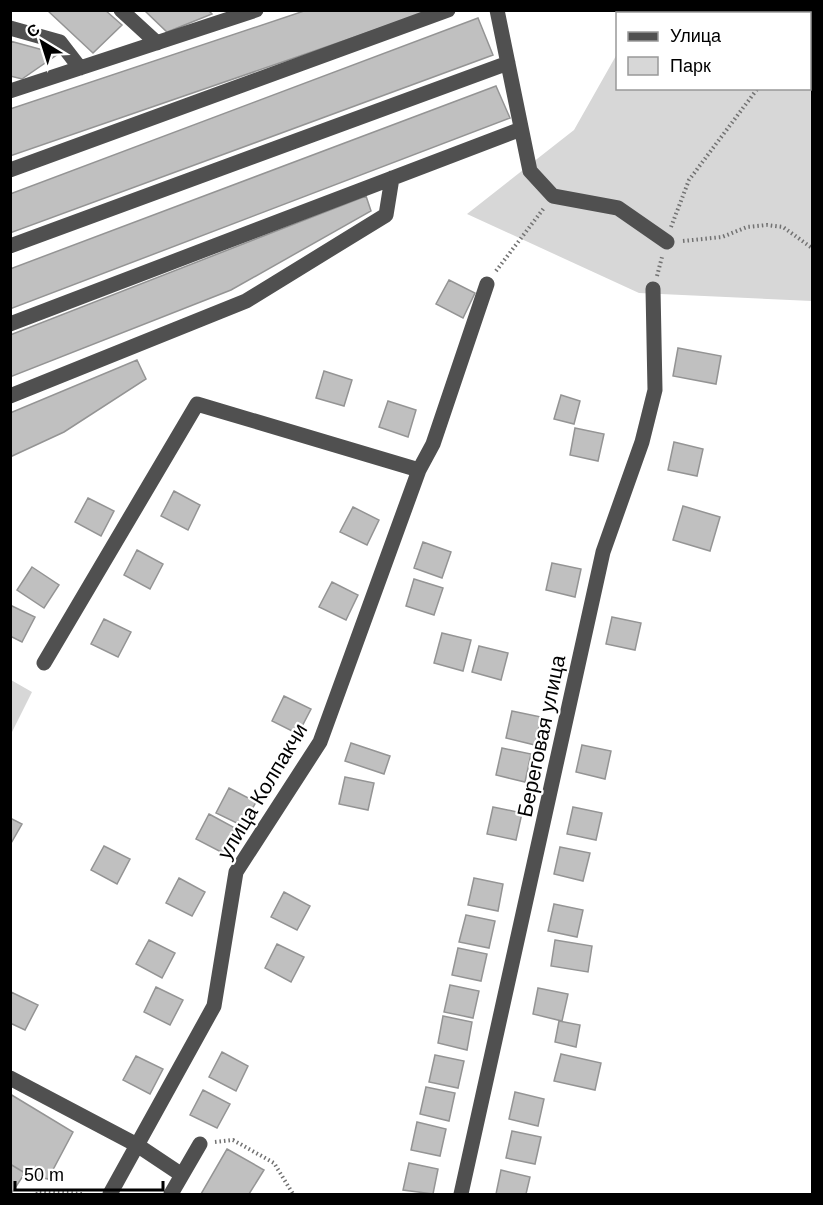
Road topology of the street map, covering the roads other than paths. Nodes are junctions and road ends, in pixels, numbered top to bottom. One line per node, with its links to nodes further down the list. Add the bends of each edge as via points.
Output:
1 (121, 10): 7 (street)
2 (256, 10): 5 (street)
3 (448, 10): 12 (street)
4 (497, 10): 8 (street)
5 (227, 14): 7 (street)
6 (10, 28): 9 (street, via 60,42)
7 (157, 43): 9 (street)
8 (508, 63): 11 (street); 15 (street)
9 (80, 68): 10 (street)
10 (10, 91)
11 (521, 129): 13 (street); 14 (street, via 530,171 553,196 618,208)
12 (10, 170)
13 (392, 178): 18 (street); 19 (street, via 386,215 246,301)
14 (667, 242)
15 (10, 246)
16 (487, 284): 20 (street, улица Колпакчи, via 433,444)
17 (653, 289): 28 (street, Береговая улица, via 655,390 642,442 603,552)
18 (10, 324)
19 (10, 396)
20 (419, 470): 21 (street, via 197,404); 24 (street, улица Колпакчи, via 320,742 236,872 214,1006)
21 (44, 663)
22 (10, 1078): 24 (street)
23 (200, 1144): 25 (street)
24 (137, 1145): 25 (street); 26 (street, улица Колпакчи)
25 (182, 1175): 27 (street)
26 (110, 1194)
27 (171, 1194)
28 (461, 1194)

